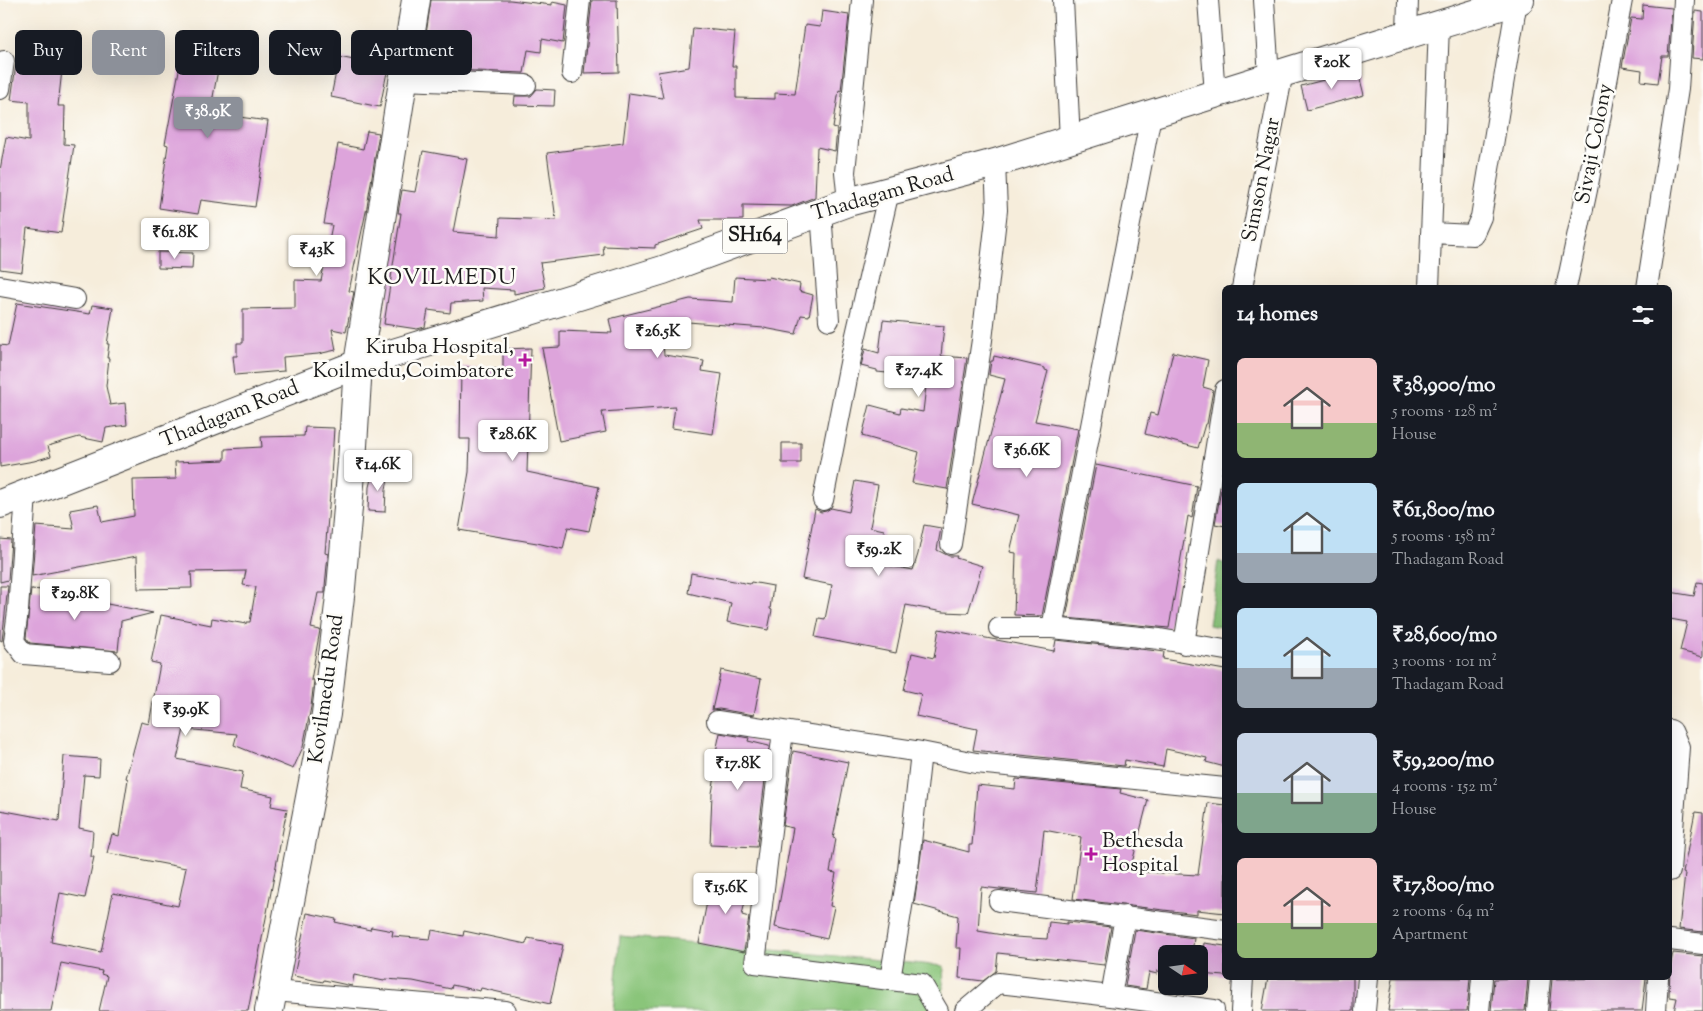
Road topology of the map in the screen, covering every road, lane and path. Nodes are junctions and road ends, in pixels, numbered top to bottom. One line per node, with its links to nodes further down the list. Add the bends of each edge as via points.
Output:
1 (416, 0): 16 (main road, Kovilmedu Road)
2 (580, 0): 14 (street)
3 (862, 0): 24 (street, via 845,172)
4 (1063, 0): 21 (street)
5 (1208, 0): 19 (street)
6 (1264, 0): 15 (street, Simson Nagar)
7 (1408, 0): 12 (street)
8 (1518, 0): 11 (main road, Thadagam Road / SH164); 26 (street, via 1480,217 1473,236)
9 (1622, 0): 29 (street, Sivaji Colony)
10 (1684, 0): 30 (street, via 1678,89)
11 (1439, 25): 12 (main road, Thadagam Road / SH164); 26 (street)
12 (1408, 34): 15 (main road, Thadagam Road / SH164)
13 (4, 61): 18 (street)
14 (572, 73)
15 (1276, 75): 19 (main road, Thadagam Road / SH164); 27 (street, Simson Nagar)
16 (402, 80): 17 (street); 34 (main road, Kovilmedu Road)
17 (526, 85)
18 (0, 89)
19 (1215, 94): 20 (main road, Thadagam Road / SH164)
20 (1151, 115): 21 (main road, Thadagam Road / SH164); 41 (street)
21 (1070, 140): 22 (main road, Thadagam Road / SH164)
22 (995, 163): 23 (main road, Thadagam Road / SH164); 39 (street, via 997,210 982,340)
23 (889, 191): 24 (main road, Thadagam Road / SH164); 37 (street)
24 (848, 202): 25 (main road, Thadagam Road / SH164)
25 (821, 212): 33 (street); 34 (main road, Thadagam Road / SH164, via 663,270)
26 (1431, 233): 28 (street)
27 (1242, 285)
28 (1429, 285)
29 (1567, 285)
30 (1647, 285)
31 (0, 286): 32 (street)
32 (74, 299)
33 (829, 320)
34 (358, 364): 36 (main road, Thadagam Road / SH164); 63 (main road, Kovilmedu Road, via 352,462 326,714)
35 (1222, 409): 42 (street)
36 (26, 494): 38 (main road, Thadagam Road / SH164); 44 (street, via 14,641 24,654)
37 (823, 500)
38 (0, 504)
39 (951, 544)
40 (999, 628): 41 (street)
41 (1052, 628): 42 (street)
42 (1184, 644): 43 (street)
43 (1222, 650)
44 (110, 661)
45 (717, 721): 46 (street)
46 (783, 730): 48 (street); 56 (street, via 755,963)
47 (1672, 731): 50 (street, via 1679,747)
48 (920, 752): 49 (street, via 976,763); 56 (street, via 908,870)
49 (1222, 788)
50 (1672, 843)
51 (999, 901): 52 (street)
52 (1124, 916): 53 (street); 62 (street)
53 (1222, 930)
54 (1672, 940): 55 (street)
55 (1703, 944)
56 (890, 980): 66 (street, via 922,984)
57 (1243, 980): 68 (street)
58 (1368, 980): 69 (street)
59 (1482, 980): 70 (street)
60 (1540, 980): 71 (street)
61 (1658, 980): 72 (street)
62 (1111, 996): 64 (street); 67 (street, via 998,983)
63 (272, 1001): 65 (street)
64 (1214, 1010)
65 (506, 1011)
66 (938, 1011)
67 (965, 1011)
68 (1241, 1011)
69 (1365, 1011)
70 (1479, 1011)
71 (1537, 1011)
72 (1656, 1011)

